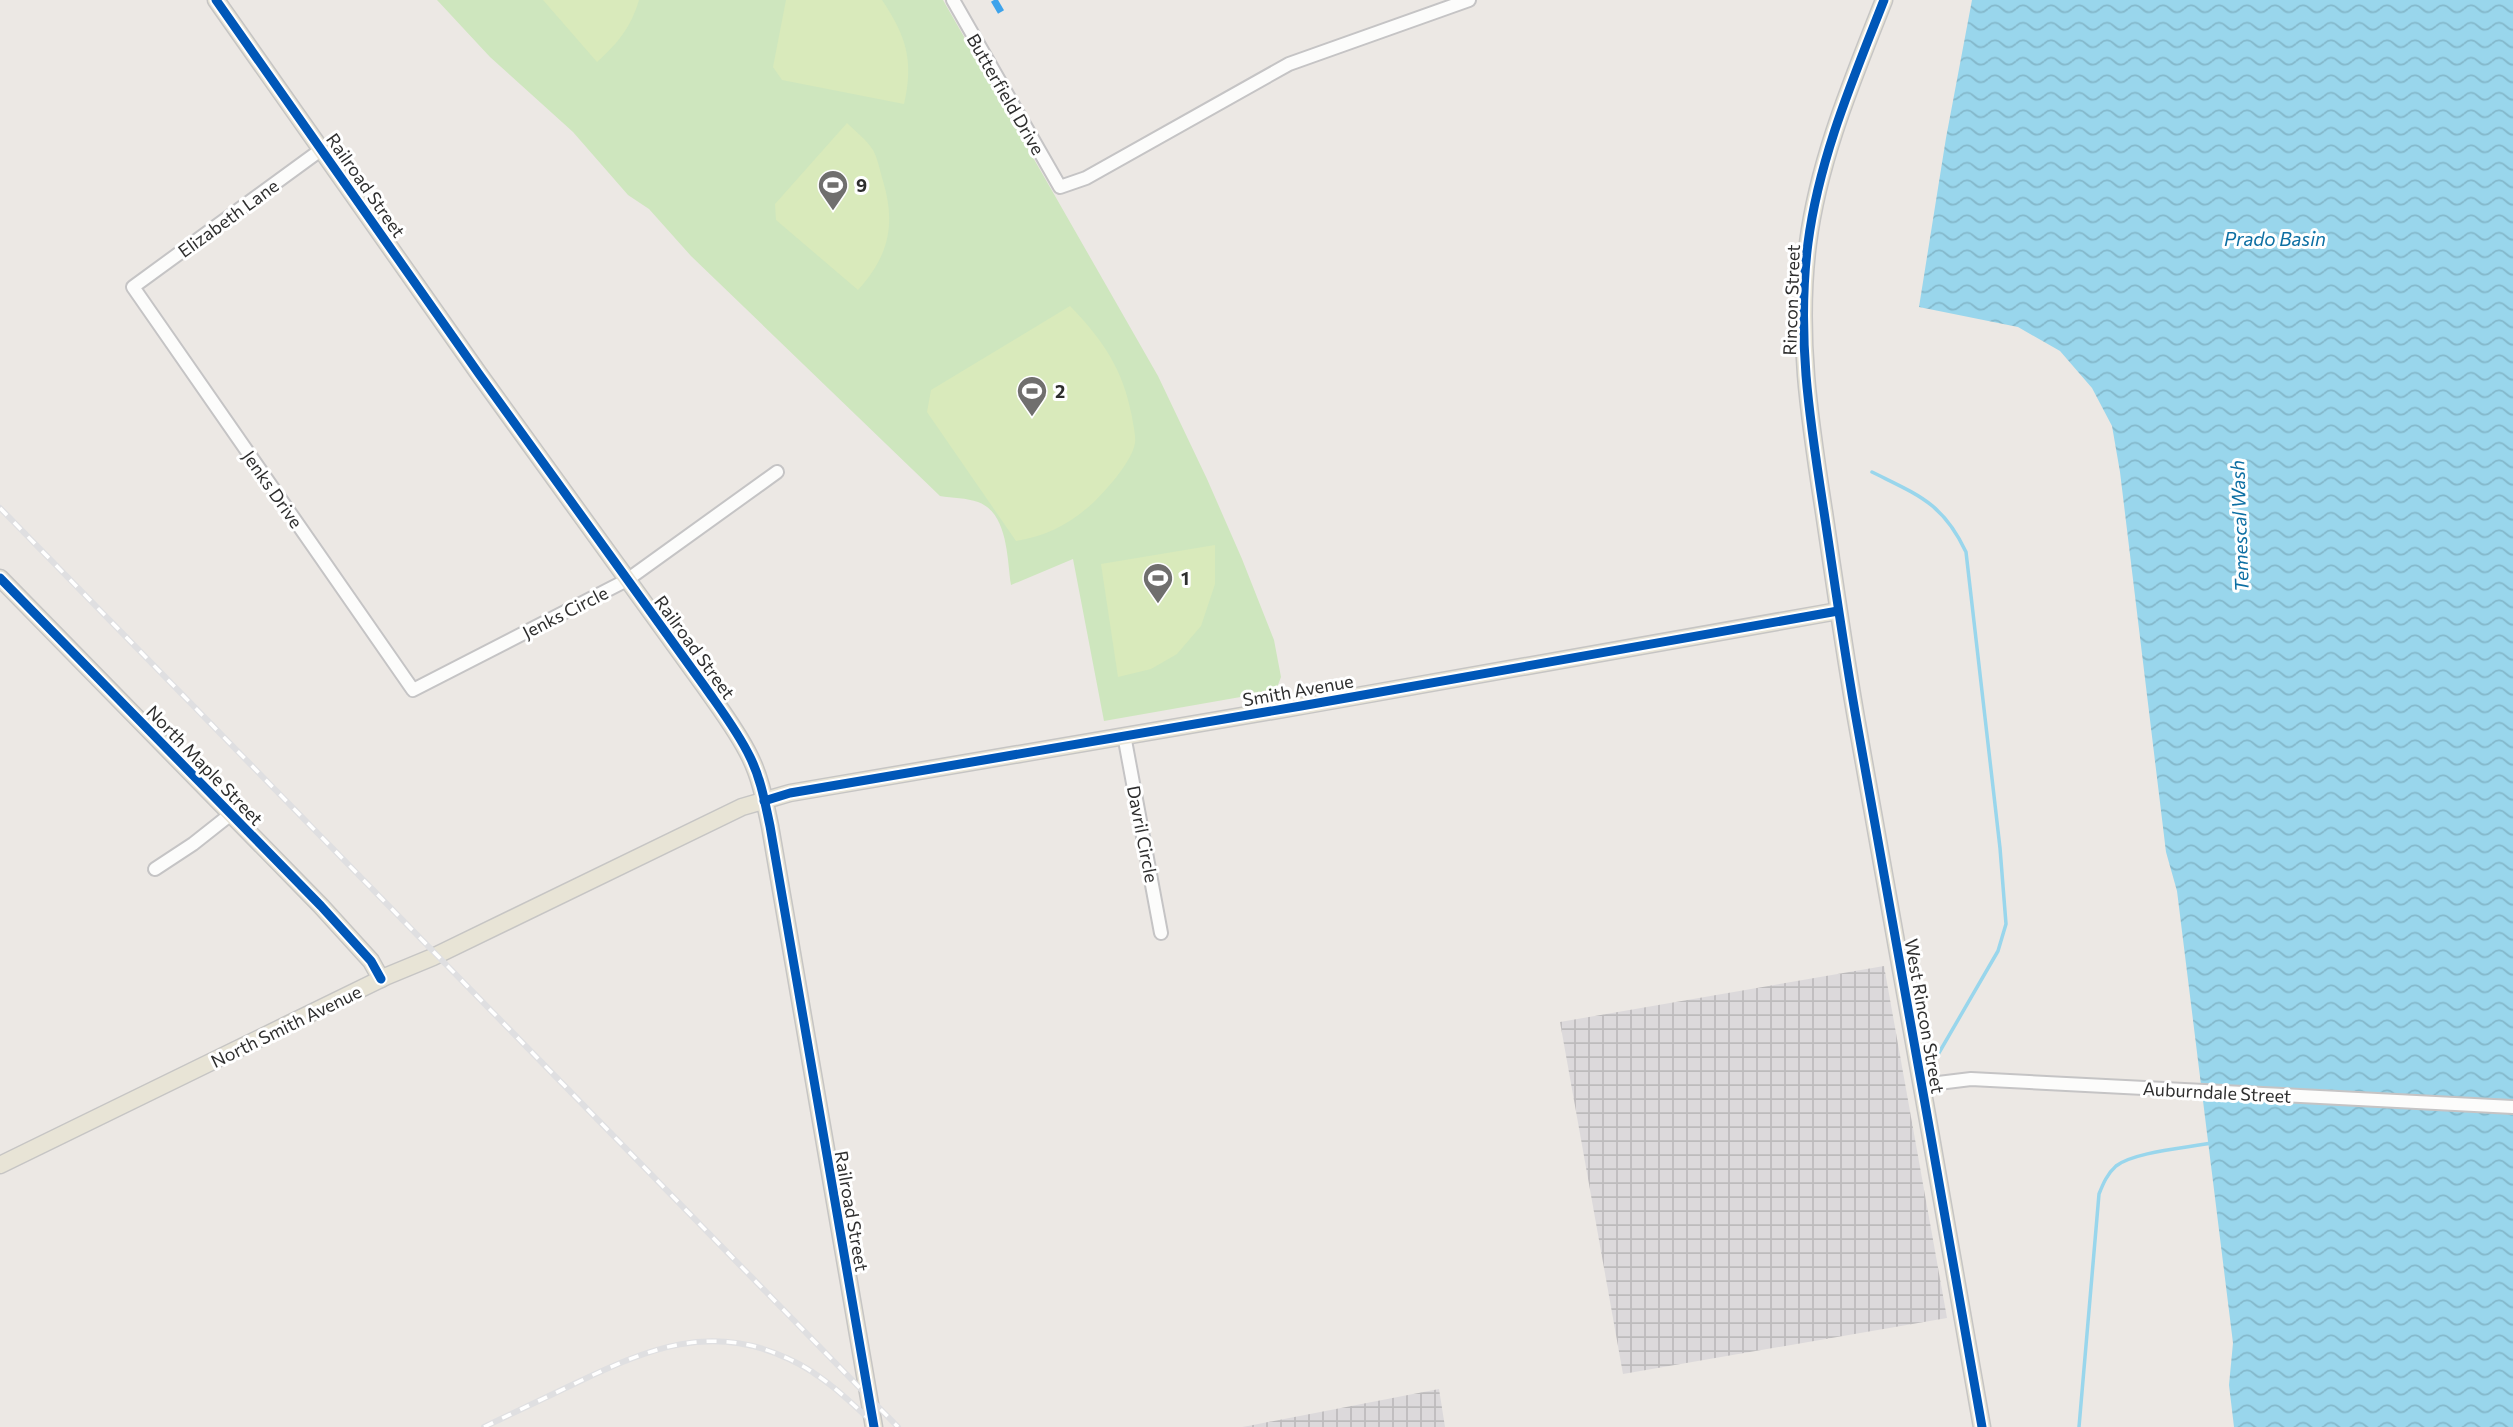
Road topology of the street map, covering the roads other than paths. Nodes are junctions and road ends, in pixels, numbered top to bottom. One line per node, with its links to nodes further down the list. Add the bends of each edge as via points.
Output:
1 (216, 0): 5 (main road, Railroad Street)
2 (953, 0): 3 (street, Butterfield Drive, via 1060,187 1086,178 1289,64)
3 (1469, 0)
4 (1884, 0): 10 (main road, Rincon Street, via 1832,138 1817,192 1802,307 1806,395)
5 (322, 149): 6 (street, Elizabeth Lane); 9 (main road, Railroad Street)
6 (133, 287): 11 (street, Jenks Drive)
7 (777, 472): 9 (street, Jenks Circle)
8 (0, 578): 14 (main road, North Maple Street)
9 (627, 580): 11 (street, Jenks Circle); 13 (main road, Railroad Street, via 736,732 751,757)
10 (1838, 611): 12 (main road, Smith Avenue); 18 (main road, West Rincon Street)
11 (413, 690)
12 (1124, 735): 13 (main road, Smith Avenue); 16 (street, Davril Circle)
13 (764, 801): 17 (main road, North Smith Avenue, via 742,807); 21 (main road, Railroad Street)
14 (231, 814): 15 (street); 17 (main road, North Maple Street, via 355,943)
15 (155, 869)
16 (1161, 933)
17 (381, 979): 20 (main road, North Smith Avenue)
18 (1922, 1086): 19 (street, Auburndale Street, via 1970,1079); 22 (main road, West Rincon Street)
19 (2513, 1107)
20 (0, 1165)
21 (874, 1427)
22 (1982, 1427)

